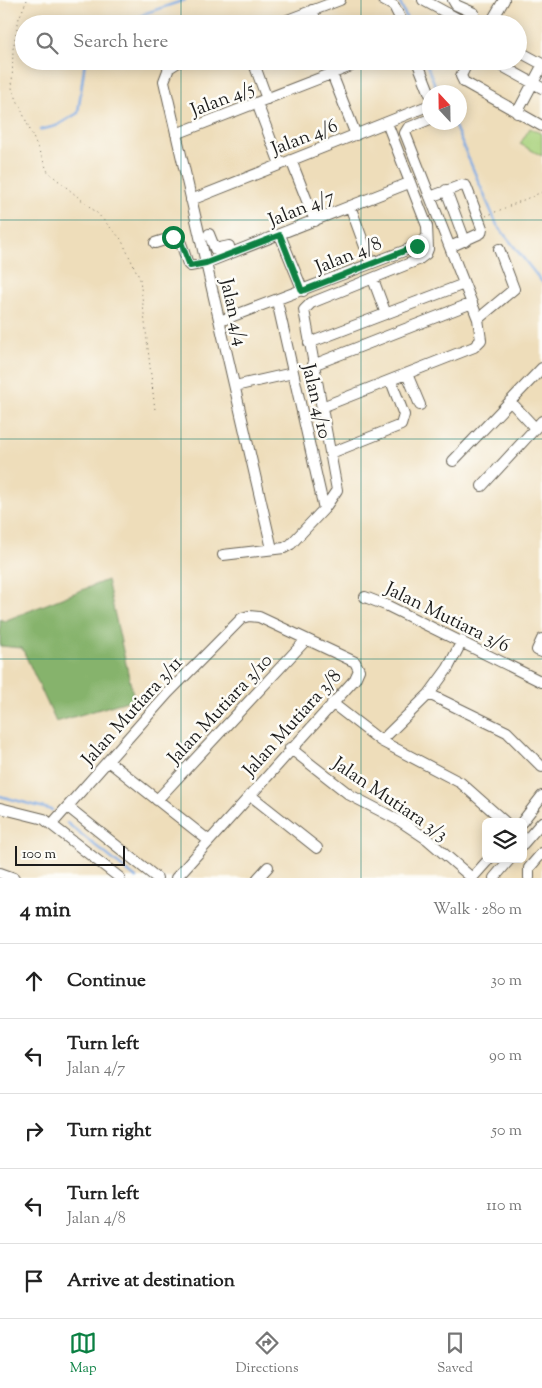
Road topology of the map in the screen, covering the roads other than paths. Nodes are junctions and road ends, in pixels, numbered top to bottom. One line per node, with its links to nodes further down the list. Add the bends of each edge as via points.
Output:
1 (340, 0): 6 (street)
2 (383, 0): 9 (street, via 394,6)
3 (423, 0): 10 (street)
4 (453, 0): 11 (street, via 469,11)
5 (504, 0): 12 (street)
6 (312, 10): 7 (street); 8 (street)
7 (300, 15)
8 (314, 15)
9 (398, 15)
10 (452, 15)
11 (467, 15)
12 (495, 15)
13 (527, 56): 14 (street)
14 (542, 65): 24 (street)
15 (168, 70): 32 (street, Jalan 4/4, via 164,81)
16 (257, 70): 25 (street)
17 (334, 70): 22 (street)
18 (342, 70): 22 (street, Jalan 4/5)
19 (421, 70): 23 (street)
20 (464, 70): 28 (street, via 461,76 464,82)
21 (509, 70): 24 (street)
22 (334, 73): 25 (street, Jalan 4/5); 33 (street)
23 (426, 85)
24 (538, 86): 28 (street)
25 (268, 99): 26 (street, Jalan 4/5)
26 (257, 103): 32 (street, Jalan 4/5); 35 (street)
27 (422, 108): 30 (street, Jalan 4/6)
28 (518, 112): 31 (street)
29 (422, 122): 38 (street, via 408,128 405,133)
30 (387, 123): 33 (street, Jalan 4/6); 36 (street)
31 (542, 126)
32 (176, 134): 39 (street, Jalan 4/4)
33 (356, 135): 34 (street, Jalan 4/6)
34 (291, 160): 35 (street, Jalan 4/6); 41 (street)
35 (280, 164): 39 (street, Jalan 4/6)
36 (410, 182): 40 (street, Jalan 4/7); 44 (street, via 427,226)
37 (446, 190): 38 (street); 45 (street); 45 (street, via 462,184 466,186 479,219 481,233)
38 (430, 197): 47 (street)
39 (191, 200): 50 (street, Jalan 4/4)
40 (350, 206): 41 (street, Jalan 4/7); 51 (street)
41 (315, 220): 43 (street, Jalan 4/7)
42 (209, 234): 49 (street, via 215,249)
43 (280, 235): 49 (street, Jalan 4/7); 54 (street)
44 (427, 237): 51 (street, Jalan 4/8, via 420,245); 52 (street, via 428,249 423,258)
45 (465, 241): 47 (street)
46 (156, 243): 50 (street, via 176,238 181,242 190,266)
47 (450, 248): 53 (street)
48 (499, 249): 58 (street, via 514,290)
49 (225, 250): 50 (street, Jalan 4/7)
50 (206, 263): 59 (street, Jalan 4/4)
51 (371, 263): 54 (street, Jalan 4/8)
52 (373, 279): 57 (street); 60 (street, via 306,307 304,314)
53 (464, 284): 56 (street); 57 (street)
54 (302, 291): 55 (street, Jalan 4/8)
55 (277, 301): 59 (street, Jalan 4/8); 63 (street, Jalan 4/10)
56 (472, 304): 58 (street); 61 (street)
57 (386, 314): 60 (street)
58 (478, 319): 64 (street, via 481,340 474,348)
59 (220, 321): 66 (street, Jalan 4/4)
60 (309, 343): 61 (street)
61 (313, 365): 69 (street)
62 (542, 368): 67 (street)
63 (294, 373): 66 (street); 74 (street, Jalan 4/10)
64 (407, 374): 65 (street); 68 (street)
65 (390, 381): 69 (street); 71 (street, via 404,416 401,424)
66 (235, 386): 75 (street, Jalan 4/4)
67 (510, 401): 70 (street); 72 (street)
68 (420, 405)
69 (322, 407): 71 (street)
70 (539, 425): 73 (street)
71 (331, 453): 74 (street, via 337,490)
72 (453, 461)
73 (482, 486)
74 (324, 509): 75 (street, via 291,544)
75 (272, 549): 76 (street)
76 (223, 555)
77 (365, 597): 81 (street, Jalan Mutiara 3/6)
78 (238, 621): 80 (street, Jalan Mutiara 3/8, via 254,616); 88 (street, Jalan Mutiara 3/11)
79 (542, 639): 82 (street)
80 (306, 640): 85 (street, Jalan Mutiara 3/8, via 358,666 355,679); 92 (street, Jalan Mutiara 3/10)
81 (462, 641): 83 (street, Jalan Mutiara 3/6); 84 (street)
82 (539, 651)
83 (542, 682)
84 (429, 694): 86 (street); 89 (street, via 507,732)
85 (332, 703): 86 (street); 87 (street, Jalan Mutiara 3/8)
86 (381, 741): 95 (street, via 461,783)
87 (290, 748): 90 (street, Jalan Mutiara 3/8); 113 (street, Jalan Mutiara 3/3, via 350,795 427,839)
88 (108, 761): 92 (street); 93 (street, Jalan Mutiara 3/11)
89 (542, 768)
90 (250, 795): 100 (street, Jalan Mutiara 3/8); 101 (street)
91 (542, 796): 96 (street)
92 (157, 800): 100 (street)
93 (68, 807): 98 (street, Jalan Mutiara 3/11); 110 (street)
94 (0, 808): 98 (street, via 42,817)
95 (500, 818)
96 (525, 818)
97 (542, 822): 99 (street)
98 (52, 824): 109 (street)
99 (527, 839)
100 (208, 840): 111 (street, Jalan Mutiara 3/8)
101 (317, 848)
102 (542, 853): 107 (street)
103 (485, 863): 113 (street)
104 (507, 863): 114 (street)
105 (268, 867): 112 (street)
106 (0, 873): 108 (street)
107 (529, 873)
108 (14, 878)
109 (120, 878)
110 (157, 878)
111 (176, 878)
112 (258, 878)
113 (472, 878)
114 (494, 878)

